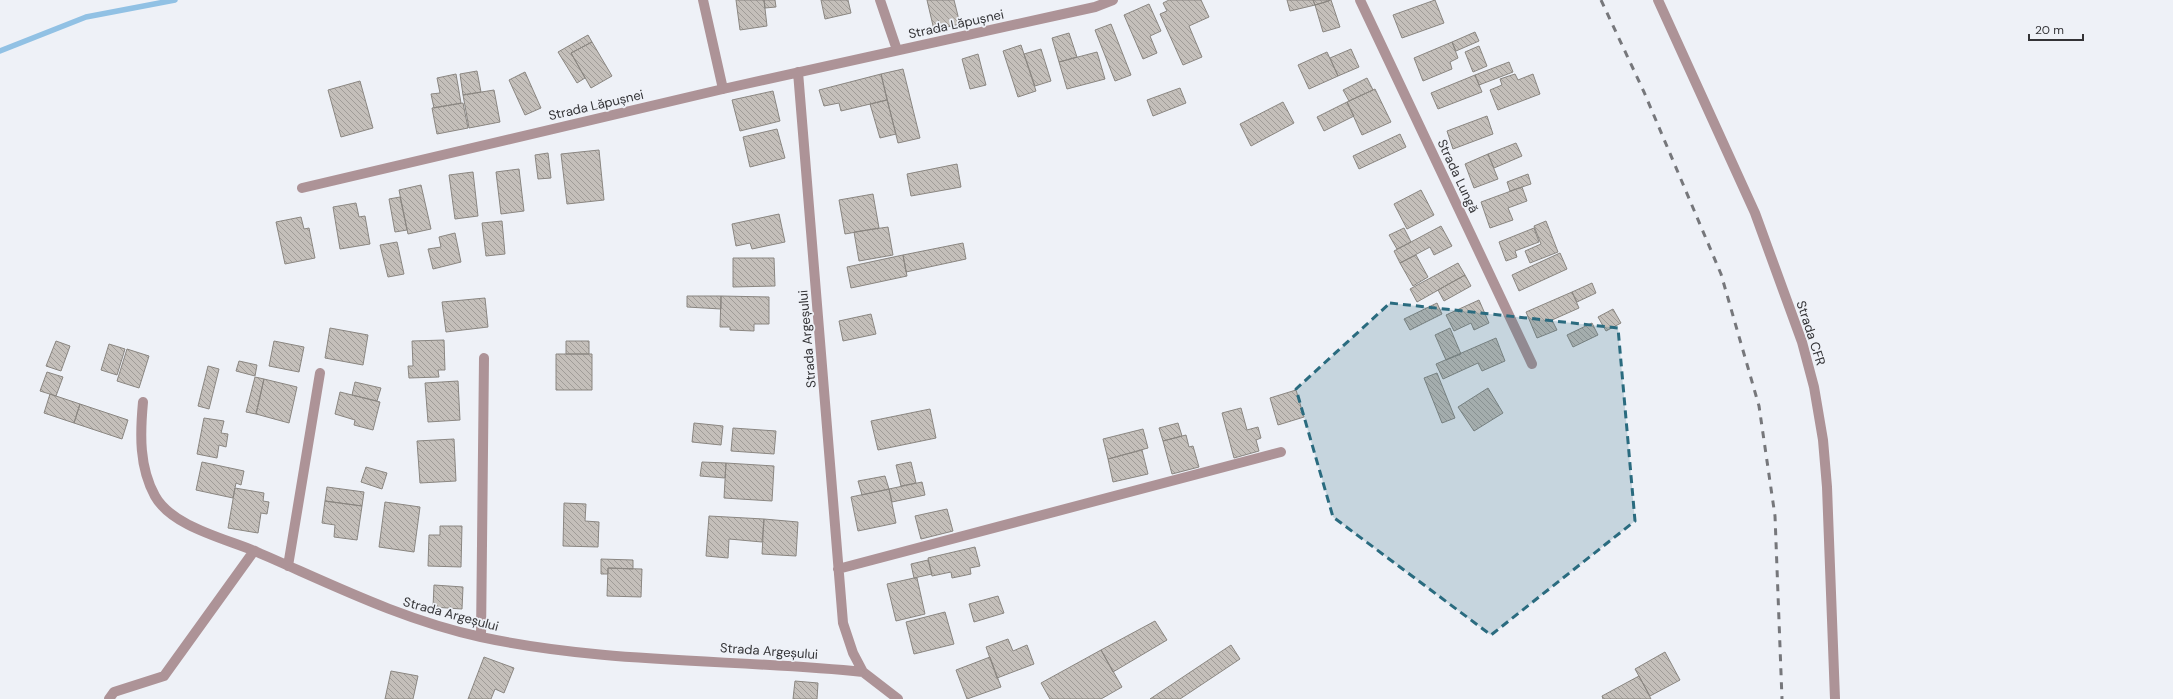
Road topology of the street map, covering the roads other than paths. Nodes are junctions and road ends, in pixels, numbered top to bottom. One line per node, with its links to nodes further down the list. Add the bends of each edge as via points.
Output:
1 (703, 0): 8 (street)
2 (880, 0): 6 (street, Strada Lăpușnei)
3 (1113, 0): 6 (street, Strada Lăpușnei, via 1088,8)
4 (1360, 0): 11 (street, Strada Lungă)
5 (1658, 0): 22 (street, Strada CFR, via 1755,213 1802,342 1814,387 1823,440 1827,487)
6 (897, 50): 7 (street, Strada Lăpușnei)
7 (798, 72): 8 (street, Strada Lăpușnei); 17 (street, Strada Argeșului)
8 (723, 89): 9 (street, Strada Lăpușnei)
9 (302, 188)
10 (484, 358): 18 (street)
11 (1532, 364)
12 (320, 374): 16 (street)
13 (143, 402): 15 (street, Strada Argeșului, via 140,436 144,467 156,498 180,522)
14 (1281, 452): 17 (street)
15 (254, 551): 16 (street, Strada Argeșului); 20 (street, via 164,676 114,692)
16 (288, 566): 18 (street, Strada Argeșului, via 397,613)
17 (838, 569): 19 (street, Strada Argeșului, via 843,623 853,653)
18 (481, 637): 19 (street, Strada Argeșului, via 559,651 797,665)
19 (863, 672): 21 (street, Strada Argeșului)
20 (109, 699)
21 (898, 699)
22 (1834, 699)

